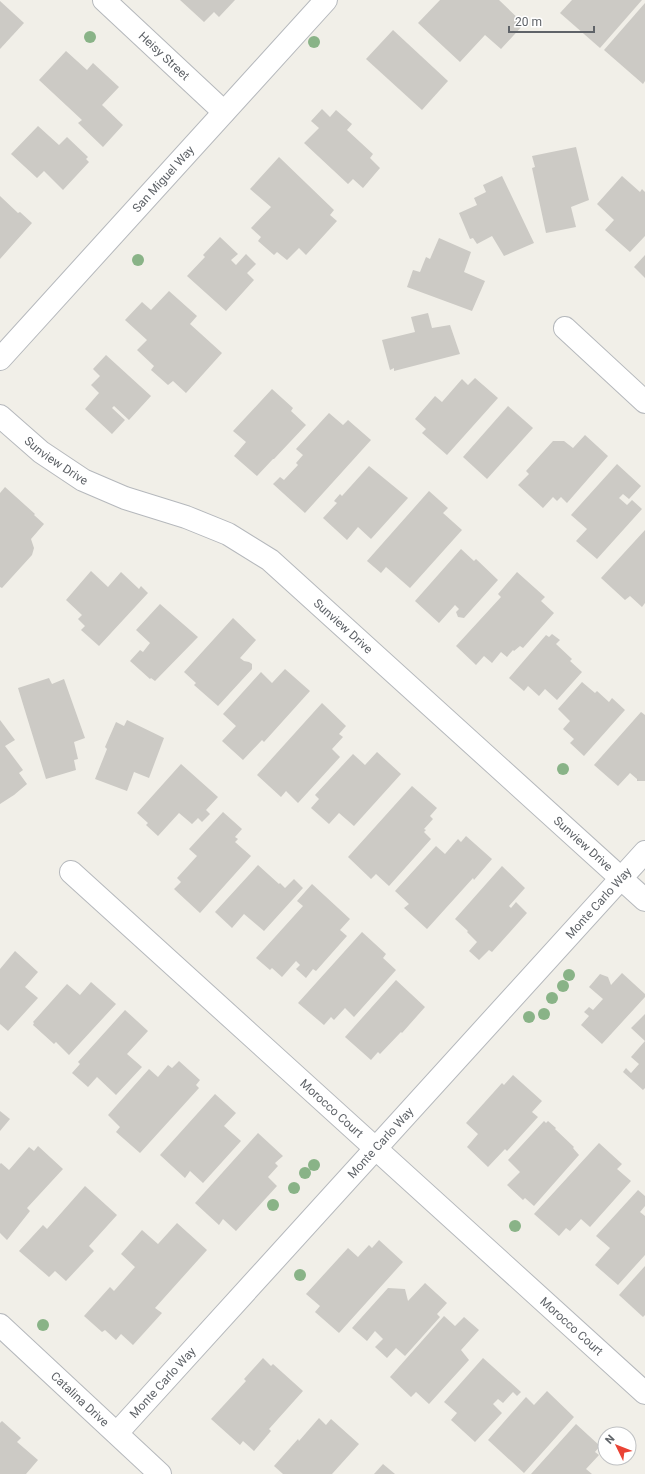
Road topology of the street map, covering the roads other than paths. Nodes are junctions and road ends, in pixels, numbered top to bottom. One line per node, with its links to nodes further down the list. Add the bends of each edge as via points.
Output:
1 (104, 0): 3 (street, Heisy Street)
2 (326, 0): 3 (street, San Miguel Way)
3 (224, 112): 5 (street, San Miguel Way)
4 (565, 328): 6 (street)
5 (0, 358)
6 (645, 402)
7 (0, 416): 10 (street, Sunview Drive, via 41,452 83,480 125,498 186,516 228,534 270,560)
8 (645, 852): 10 (street, Monte Carlo Way)
9 (71, 872): 12 (street, Morocco Court)
10 (621, 878): 11 (street, Sunview Drive); 12 (street, Monte Carlo Way)
11 (645, 900)
12 (376, 1148): 14 (street, Morocco Court); 15 (street, Monte Carlo Way)
13 (0, 1324): 15 (street, Catalina Drive)
14 (645, 1393)
15 (117, 1433): 16 (street, Catalina Drive)
16 (160, 1474)

